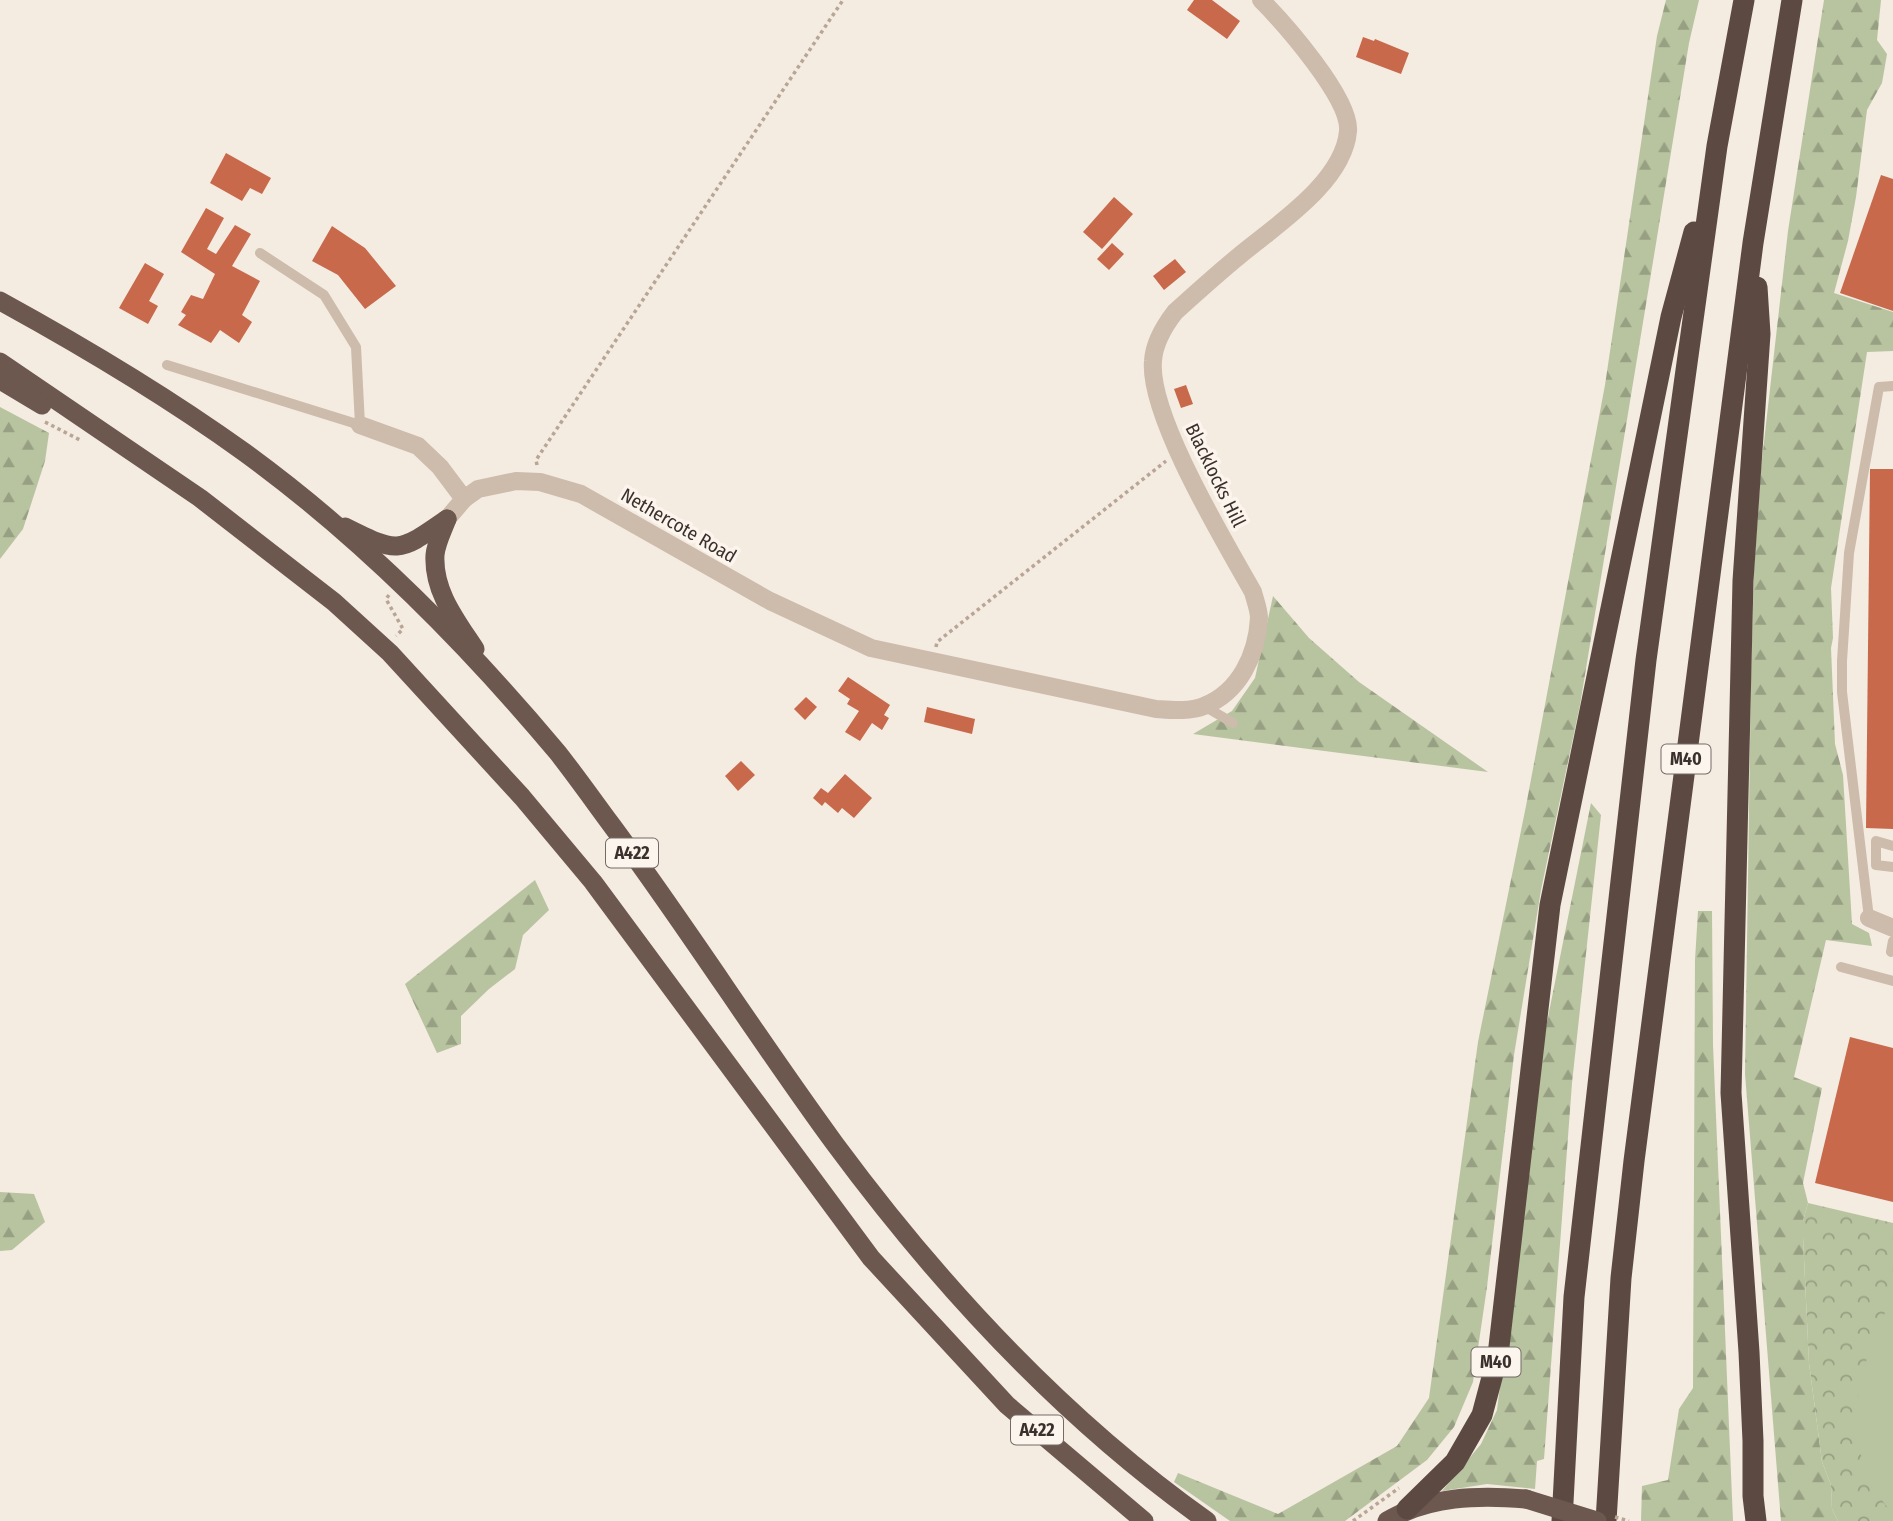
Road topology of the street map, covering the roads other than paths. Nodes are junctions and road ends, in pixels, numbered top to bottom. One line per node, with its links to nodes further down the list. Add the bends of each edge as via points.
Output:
1 (1261, 0): 18 (street, Blacklocks Hill, via 1325,79 1344,108 1348,130 1332,172 1308,199 1175,312 1166,323 1153,361 1156,389 1180,454 1253,592 1259,616 1249,665 1224,693)
2 (1744, 0): 4 (highway, M40)
3 (1792, 0): 5 (highway, M40)
4 (1717, 146): 28 (highway, M40, via 1671,317 1550,905 1498,1354 1482,1415 1455,1462); 32 (highway, M40, via 1646,660 1586,1172)
5 (1753, 243): 34 (highway, M40, via 1634,1161 1621,1278); 35 (highway, M40, via 1760,334 1743,581 1731,1093)
6 (260, 253): 12 (lane, via 324,295 356,347)
7 (0, 301): 15 (highway, A422, via 120,369 245,453)
8 (0, 362): 13 (highway, A422)
9 (167, 365): 12 (lane)
10 (0, 380): 13 (highway)
11 (1893, 386): 22 (lane, via 1879,387 1849,554 1843,624 1842,692)
12 (360, 425): 14 (street, via 418,446)
13 (200, 498): 29 (highway, A422, via 359,624 448,714 593,882 871,1258 1007,1405)
14 (464, 499): 16 (street, Nethercote Road); 18 (street, Nethercote Road, via 494,485 540,482 581,494 770,601 869,647 1156,709)
15 (322, 515): 16 (highway, via 381,545 401,547); 17 (highway, A422, via 407,591)
16 (447, 519): 17 (highway, via 435,553 437,580 445,602)
17 (496, 683): 30 (highway, A422, via 621,838 835,1145 911,1241 988,1327 1097,1436)
18 (1204, 706): 19 (lane)
19 (1233, 723)
20 (1893, 846): 21 (lane, via 1875,841 1875,865)
21 (1893, 867)
22 (1869, 918): 23 (street)
23 (1893, 928)
24 (1893, 941): 25 (lane)
25 (1891, 952)
26 (1841, 967): 27 (lane)
27 (1893, 981)
28 (1408, 1509): 31 (highway); 33 (highway, bridge, via 1489,1496 1526,1499)
29 (1144, 1521)
30 (1207, 1521)
31 (1387, 1521)
32 (1562, 1521)
33 (1597, 1521)
34 (1606, 1521)
35 (1756, 1521)

